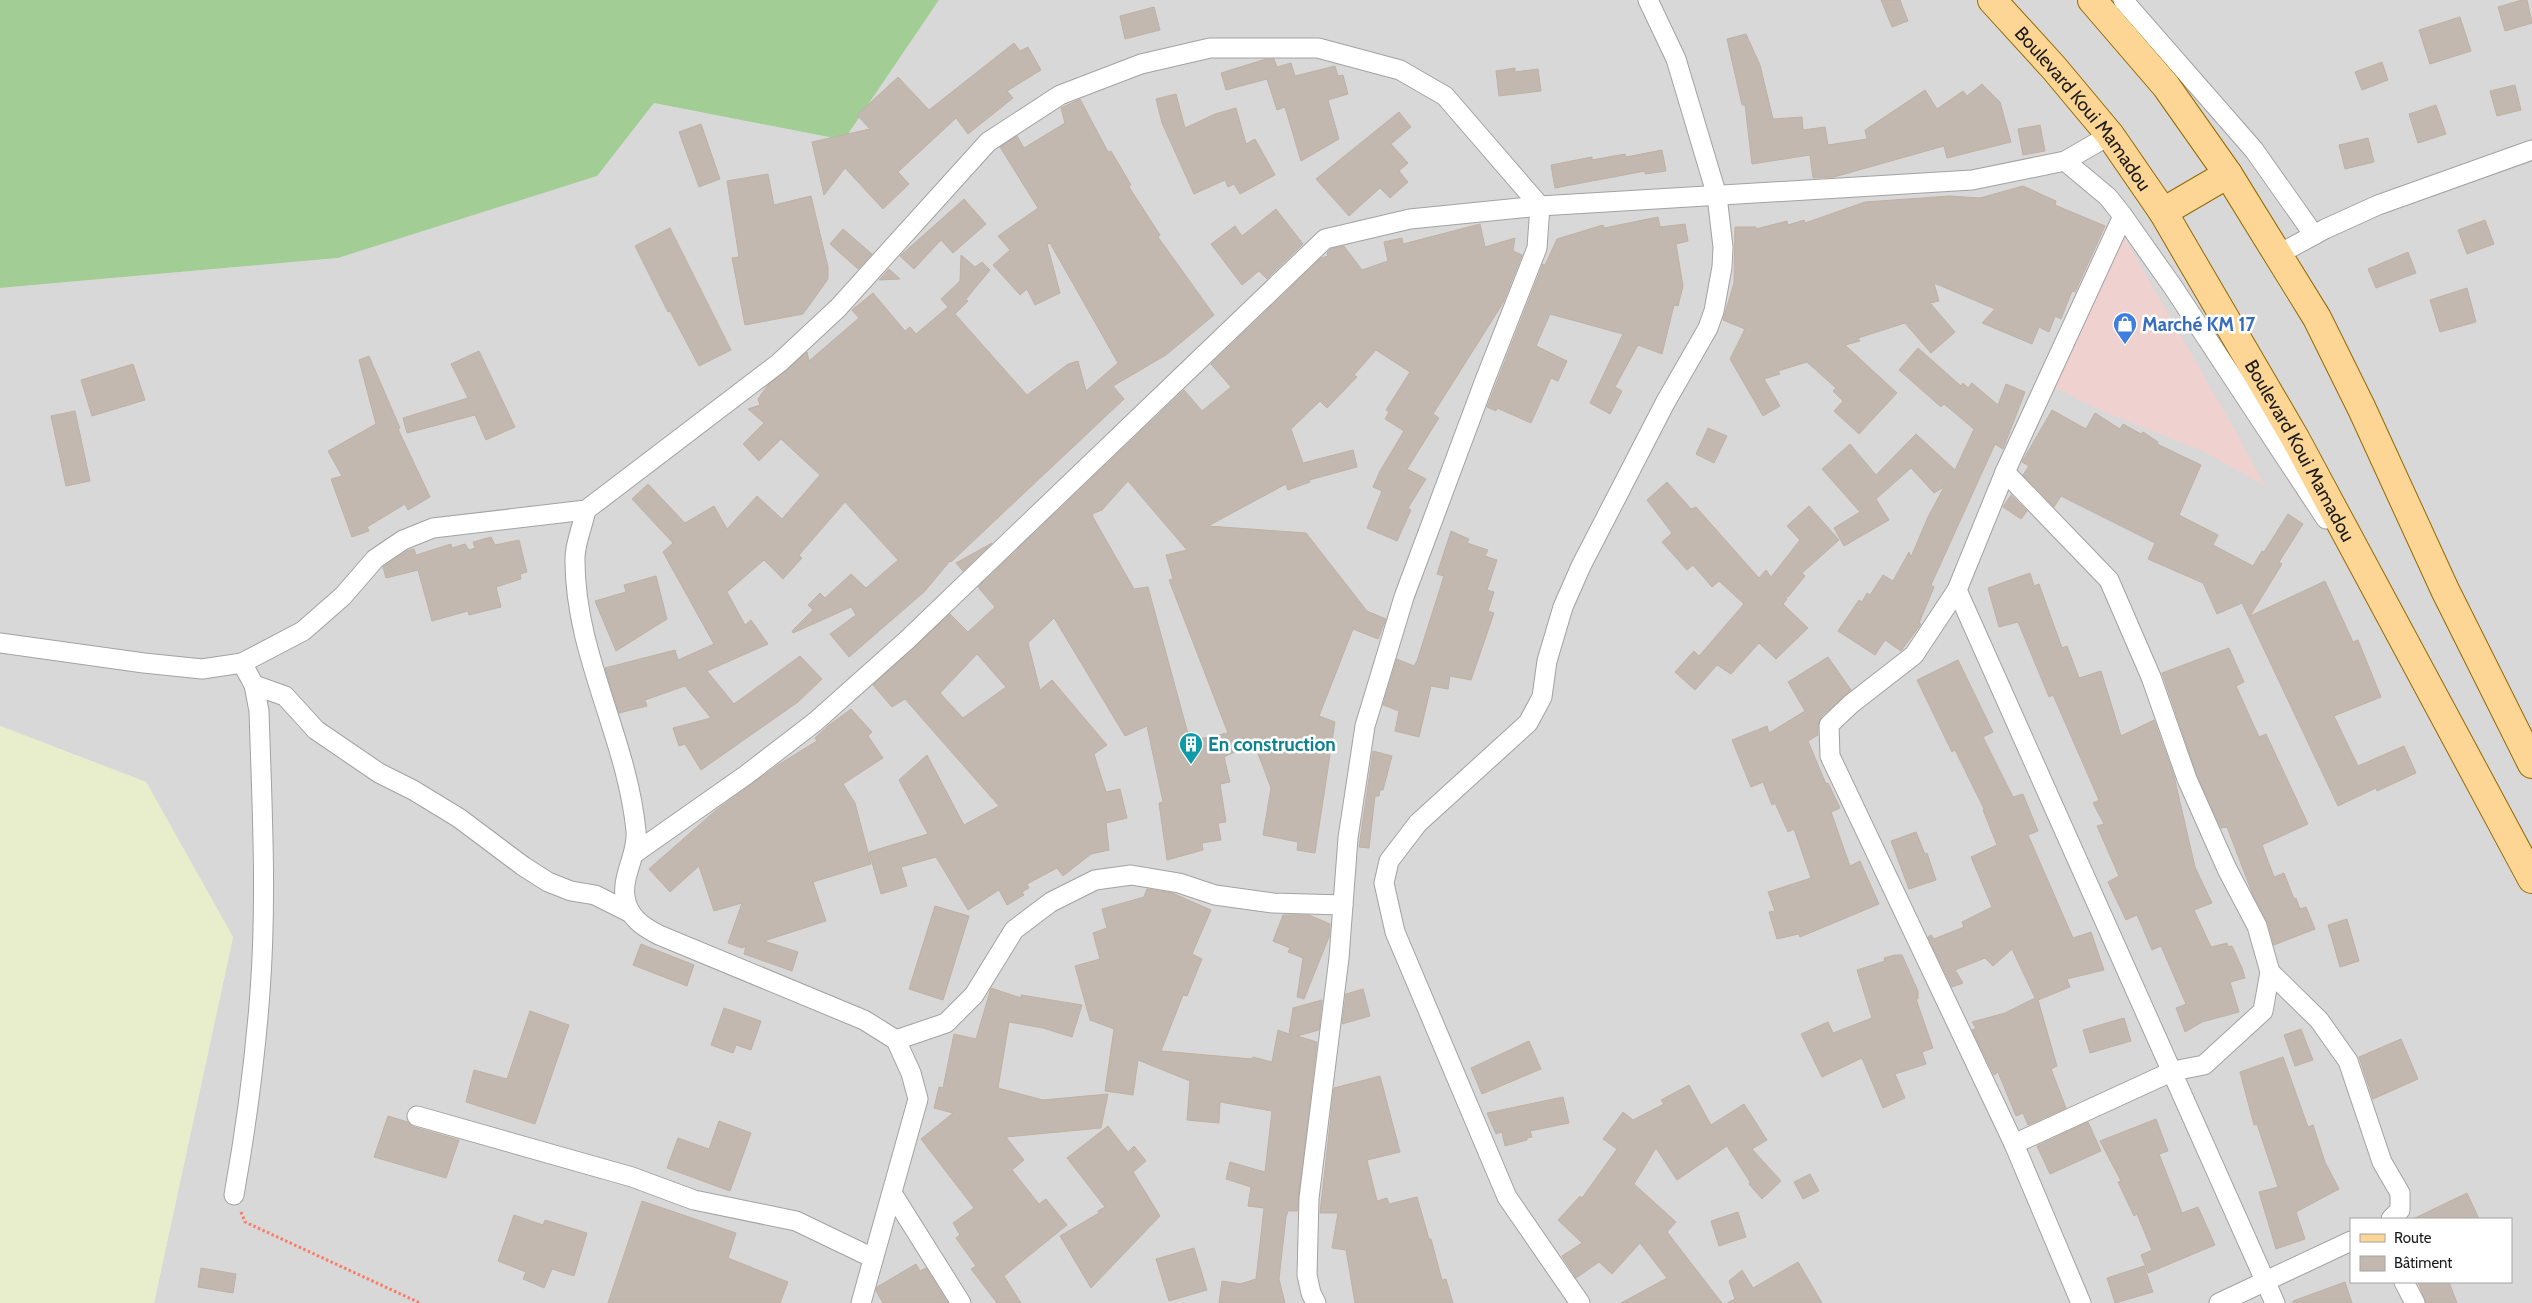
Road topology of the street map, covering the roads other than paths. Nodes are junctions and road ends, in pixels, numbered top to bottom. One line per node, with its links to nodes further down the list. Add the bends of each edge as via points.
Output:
1 (1648, 0): 9 (street, via 1676,59)
2 (1992, 0): 5 (main road, Boulevard Koui Mamadou)
3 (2092, 0): 8 (main road, via 2166,86)
4 (2123, 0): 13 (street, via 2254,150)
5 (2110, 135): 7 (street); 11 (main road, Boulevard Koui Mamadou)
6 (2532, 150): 13 (street, via 2378,205)
7 (2065, 161): 9 (street, via 1972,180); 12 (street, via 2108,197)
8 (2228, 174): 11 (main road); 14 (main road)
9 (1717, 196): 10 (street); 42 (street, via 1722,267 1708,328 1581,566 1563,607 1538,703 1528,723 1418,823 1389,861 1384,884 1395,932 1507,1196)
10 (1540, 206): 16 (street, via 1445,96 1400,70 1318,48 1210,48 1141,64 1060,95 988,142 838,308 779,363); 23 (street, via 1410,220 1325,239 907,640 815,722); 25 (street, via 1537,248 1404,596 1365,726 1348,838)
11 (2163, 212): 18 (main road, Boulevard Koui Mamadou, via 2295,438)
12 (2123, 216): 15 (street); 18 (street, via 2292,471)
13 (2314, 235): 14 (street)
14 (2279, 254): 22 (main road, via 2317,318 2445,590)
15 (2005, 472): 17 (street); 27 (street, via 2109,580 2152,677 2191,788 2257,926)
16 (586, 510): 20 (street, via 433,528 403,540 375,559 343,596 302,631); 23 (street, via 575,556 578,609 630,792 636,832)
17 (1957, 590): 29 (street); 31 (street, via 1914,655 1829,725 1830,756)
18 (2381, 598): 24 (main road, Boulevard Koui Mamadou)
19 (0, 643): 20 (street, via 202,669)
20 (242, 663): 21 (street)
21 (254, 685): 26 (street, via 285,696 316,730 379,773 458,818 548,882 571,891 595,895); 33 (street, via 259,712 262,802 260,991 249,1107)
22 (2532, 764)
23 (635, 853): 26 (street, via 626,879 625,897)
24 (2532, 879)
25 (1343, 905): 28 (street, via 1273,903 1216,895 1180,883 1131,875 1095,880 1051,902 1014,930 974,995 946,1023); 41 (street, via 1309,1198 1307,1275)
26 (631, 912): 28 (street, via 642,926 659,935 864,1020)
27 (2270, 972): 29 (street, via 2263,1011 2204,1065); 34 (street, via 2318,1020 2348,1061 2382,1162 2400,1193 2400,1210)
28 (896, 1040): 32 (street, via 911,1073 918,1099)
29 (2173, 1071): 31 (street); 37 (street)
30 (417, 1116): 36 (street, via 632,1177 694,1200 796,1222)
31 (2014, 1144): 43 (street)
32 (892, 1193): 36 (street); 40 (street)
33 (234, 1195)
34 (2392, 1218)
35 (2350, 1241): 37 (street)
36 (873, 1258): 39 (street)
37 (2266, 1282): 44 (street); 45 (street)
38 (2405, 1283): 46 (street)
39 (861, 1303)
40 (961, 1303)
41 (1316, 1303)
42 (1580, 1303)
43 (2081, 1303)
44 (2219, 1303)
45 (2275, 1303)
46 (2415, 1303)

